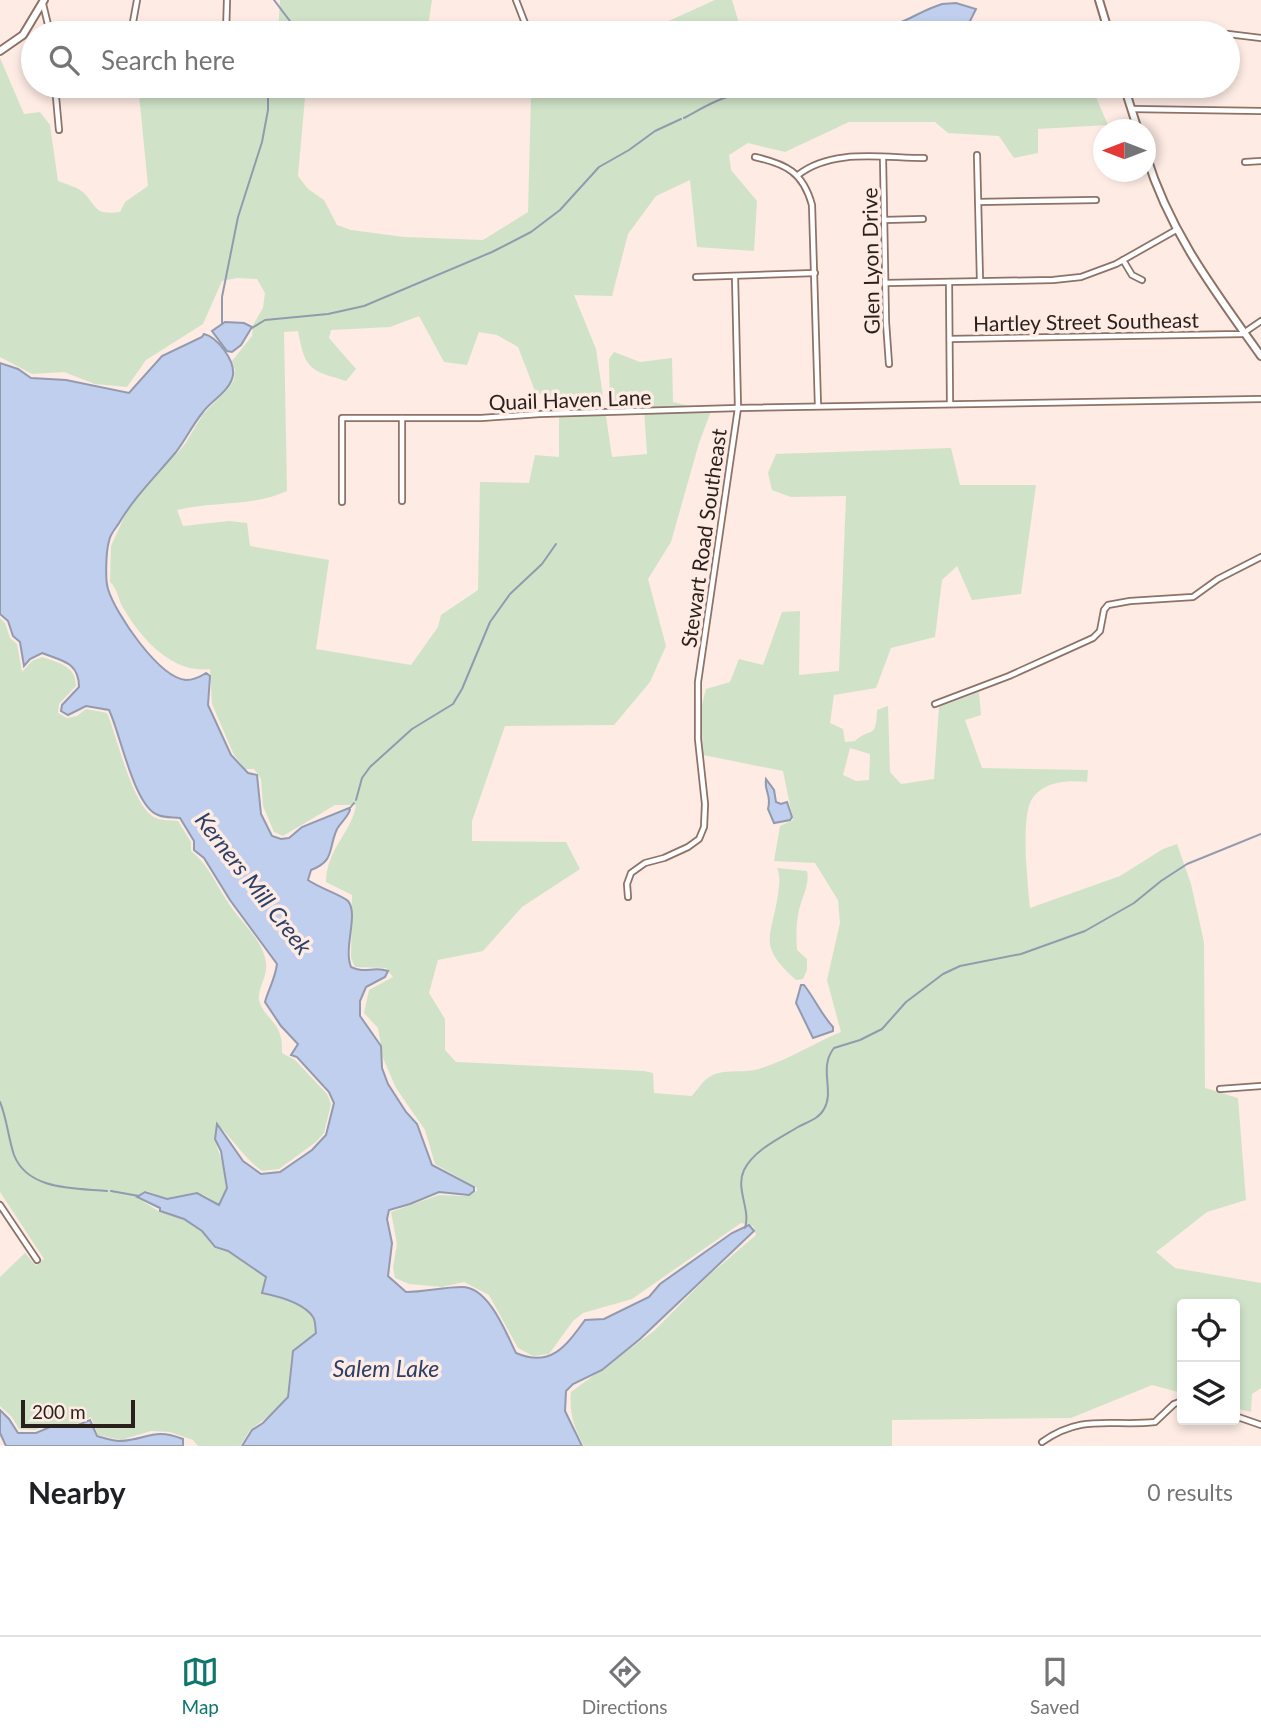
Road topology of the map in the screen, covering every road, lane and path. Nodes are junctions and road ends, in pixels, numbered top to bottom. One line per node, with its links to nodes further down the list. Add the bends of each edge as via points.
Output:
1 (137, 0): 8 (street)
2 (227, 0): 9 (street)
3 (516, 0): 10 (street)
4 (1099, 0): 11 (main road)
5 (44, 2): 6 (main road); 7 (street)
6 (32, 21)
7 (48, 21)
8 (133, 21)
9 (226, 21)
10 (524, 21)
11 (1105, 21)
12 (21, 35): 15 (main road)
13 (1240, 35): 14 (street)
14 (1261, 38)
15 (0, 51)
16 (56, 98): 21 (street)
17 (1128, 98): 18 (main road)
18 (1132, 109): 19 (street); 20 (main road)
19 (1261, 111)
20 (1135, 119)
21 (59, 130)
22 (977, 155): 31 (street)
23 (755, 157): 28 (street)
24 (883, 158): 25 (street); 28 (street, via 833,159); 33 (street, Glen Lyon Drive)
25 (924, 158)
26 (1261, 161): 27 (street)
27 (1245, 162)
28 (798, 175): 36 (street, via 812,205)
29 (1155, 182): 34 (main road)
30 (1096, 200): 31 (street)
31 (978, 202): 40 (street)
32 (923, 219): 33 (street)
33 (884, 220): 42 (street, Glen Lyon Drive)
34 (1176, 230): 35 (street); 44 (main road)
35 (1123, 260): 39 (street, via 1132,275); 40 (street, via 1072,278)
36 (815, 273): 37 (street); 50 (street)
37 (735, 276): 38 (street); 51 (street)
38 (696, 277)
39 (1142, 280)
40 (980, 281): 41 (street)
41 (949, 282): 42 (street); 45 (street)
42 (885, 283): 47 (street, Glen Lyon Drive)
43 (1261, 321): 44 (street)
44 (1245, 332): 45 (street, Hartley Street Southeast); 46 (main road)
45 (950, 339): 49 (street, Hartley Street Southeast)
46 (1261, 356)
47 (889, 364)
48 (1261, 399): 49 (street, Stewart Road Southeast)
49 (950, 403): 50 (street, Stewart Road Southeast)
50 (818, 406): 51 (street, Stewart Road Southeast)
51 (738, 408): 52 (street, Quail Haven Lane); 57 (street, Stewart Road Southeast, via 698,682 704,827 699,839 688,847 631,873 626,884)
52 (402, 418): 53 (street); 54 (street, Quail Haven Lane, via 342,418)
53 (402, 501)
54 (342, 502)
55 (1261, 557): 56 (street, via 1193,597 1107,606 1101,629 1093,638)
56 (935, 704)
57 (628, 897)
58 (1261, 1086): 59 (street)
59 (1220, 1089)
60 (0, 1205): 61 (street)
61 (37, 1260)
62 (1177, 1403): 65 (street, via 1155,1422 1091,1422)
63 (1240, 1418): 64 (street)
64 (1261, 1425)
65 (1042, 1442)

